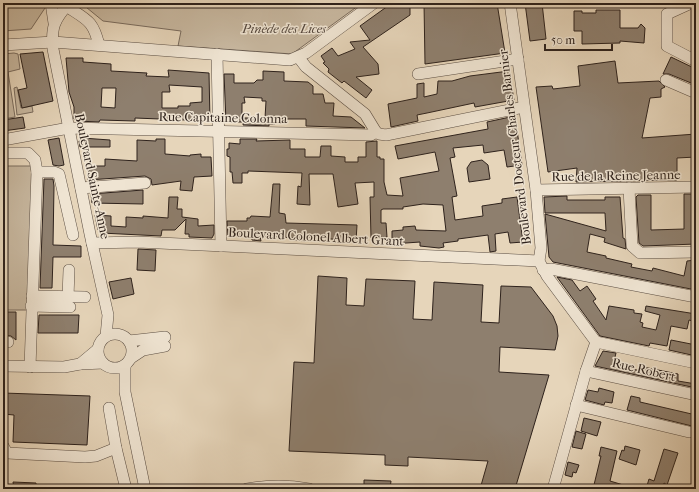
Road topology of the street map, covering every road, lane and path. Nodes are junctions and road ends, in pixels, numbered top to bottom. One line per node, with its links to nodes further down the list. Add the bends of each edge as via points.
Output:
1 (51, 3): 6 (street, Boulevard Sainte-Anne)
2 (374, 3): 11 (street)
3 (510, 3): 12 (street, Boulevard Docteur Charles Barnier)
4 (689, 4): 13 (street, via 667,14 666,46)
5 (68, 5): 6 (street); 9 (street, via 89,21 95,30)
6 (54, 23): 7 (street, Boulevard Sainte-Anne)
7 (53, 42): 8 (street); 9 (street); 18 (street, Boulevard Sainte-Anne)
8 (3, 45)
9 (99, 45): 10 (street)
10 (217, 54): 11 (street, via 287,60); 19 (street)
11 (298, 58): 20 (street, via 365,114)
12 (518, 59): 14 (street); 17 (street, Boulevard Docteur Charles Barnier)
13 (696, 61)
14 (418, 74)
15 (666, 80): 16 (street)
16 (696, 94)
17 (524, 107): 20 (street, Rue Capitaine Colonna, via 386,135); 28 (street, Boulevard Docteur Charles Barnier)
18 (69, 128): 19 (street, Rue Capitaine Colonna); 21 (street, Rue Capitaine Colonna); 26 (street, Boulevard Sainte-Anne)
19 (218, 130): 20 (street, Rue Capitaine Colonna, via 371,135); 31 (street)
20 (376, 132)
21 (3, 140)
22 (3, 153): 23 (street, via 28,153 35,160)
23 (36, 172): 29 (street, via 59,174); 37 (street)
24 (145, 183): 26 (street)
25 (696, 187): 27 (street, Rue de la Reine Jeanne)
26 (81, 188): 30 (street, Boulevard Sainte-Anne)
27 (629, 188): 28 (street, Rue de la Reine Jeanne); 32 (street, via 632,246 640,253)
28 (536, 190): 33 (street, Boulevard Docteur Charles Barnier)
29 (73, 235)
30 (92, 244): 31 (street, Boulevard Colonel Albert Grant, via 125,241); 39 (street, Boulevard Sainte-Anne)
31 (221, 246): 33 (street, Boulevard Colonel Albert Grant)
32 (696, 252)
33 (541, 265): 35 (street, Boulevard Colonel Albert Grant); 42 (street)
34 (69, 270): 38 (street)
35 (696, 297)
36 (85, 298): 38 (street)
37 (32, 301): 38 (street); 49 (street)
38 (69, 302)
39 (108, 315): 40 (street, Boulevard Sainte-Anne); 41 (street, Boulevard Sainte-Anne)
40 (106, 336): 41 (street, via 114,334); 43 (street, Boulevard Sainte-Anne)
41 (125, 338): 44 (street, Boulevard Sainte-Anne, via 132,346); 44 (street, via 165,341 143,350)
42 (596, 342): 45 (street); 50 (street)
43 (98, 349): 46 (street); 47 (street, Boulevard Sainte-Anne, via 99,356)
44 (128, 362): 47 (street); 51 (street, Boulevard Sainte-Anne)
45 (696, 363)
46 (80, 364): 47 (street); 49 (street, via 64,367)
47 (108, 365): 51 (street, Boulevard Sainte-Anne)
48 (3, 366): 49 (street)
49 (30, 367)
50 (586, 371): 52 (street, Rue Robert); 53 (street)
51 (125, 392): 59 (street, Boulevard Sainte-Anne)
52 (696, 395)
53 (576, 405): 55 (street); 62 (street)
54 (109, 408): 56 (street)
55 (689, 432)
56 (116, 448): 57 (street, via 89,457); 58 (street)
57 (4, 452)
58 (126, 489)
59 (145, 489)
60 (247, 489): 61 (street, via 292,486)
61 (309, 489)
62 (553, 489)

